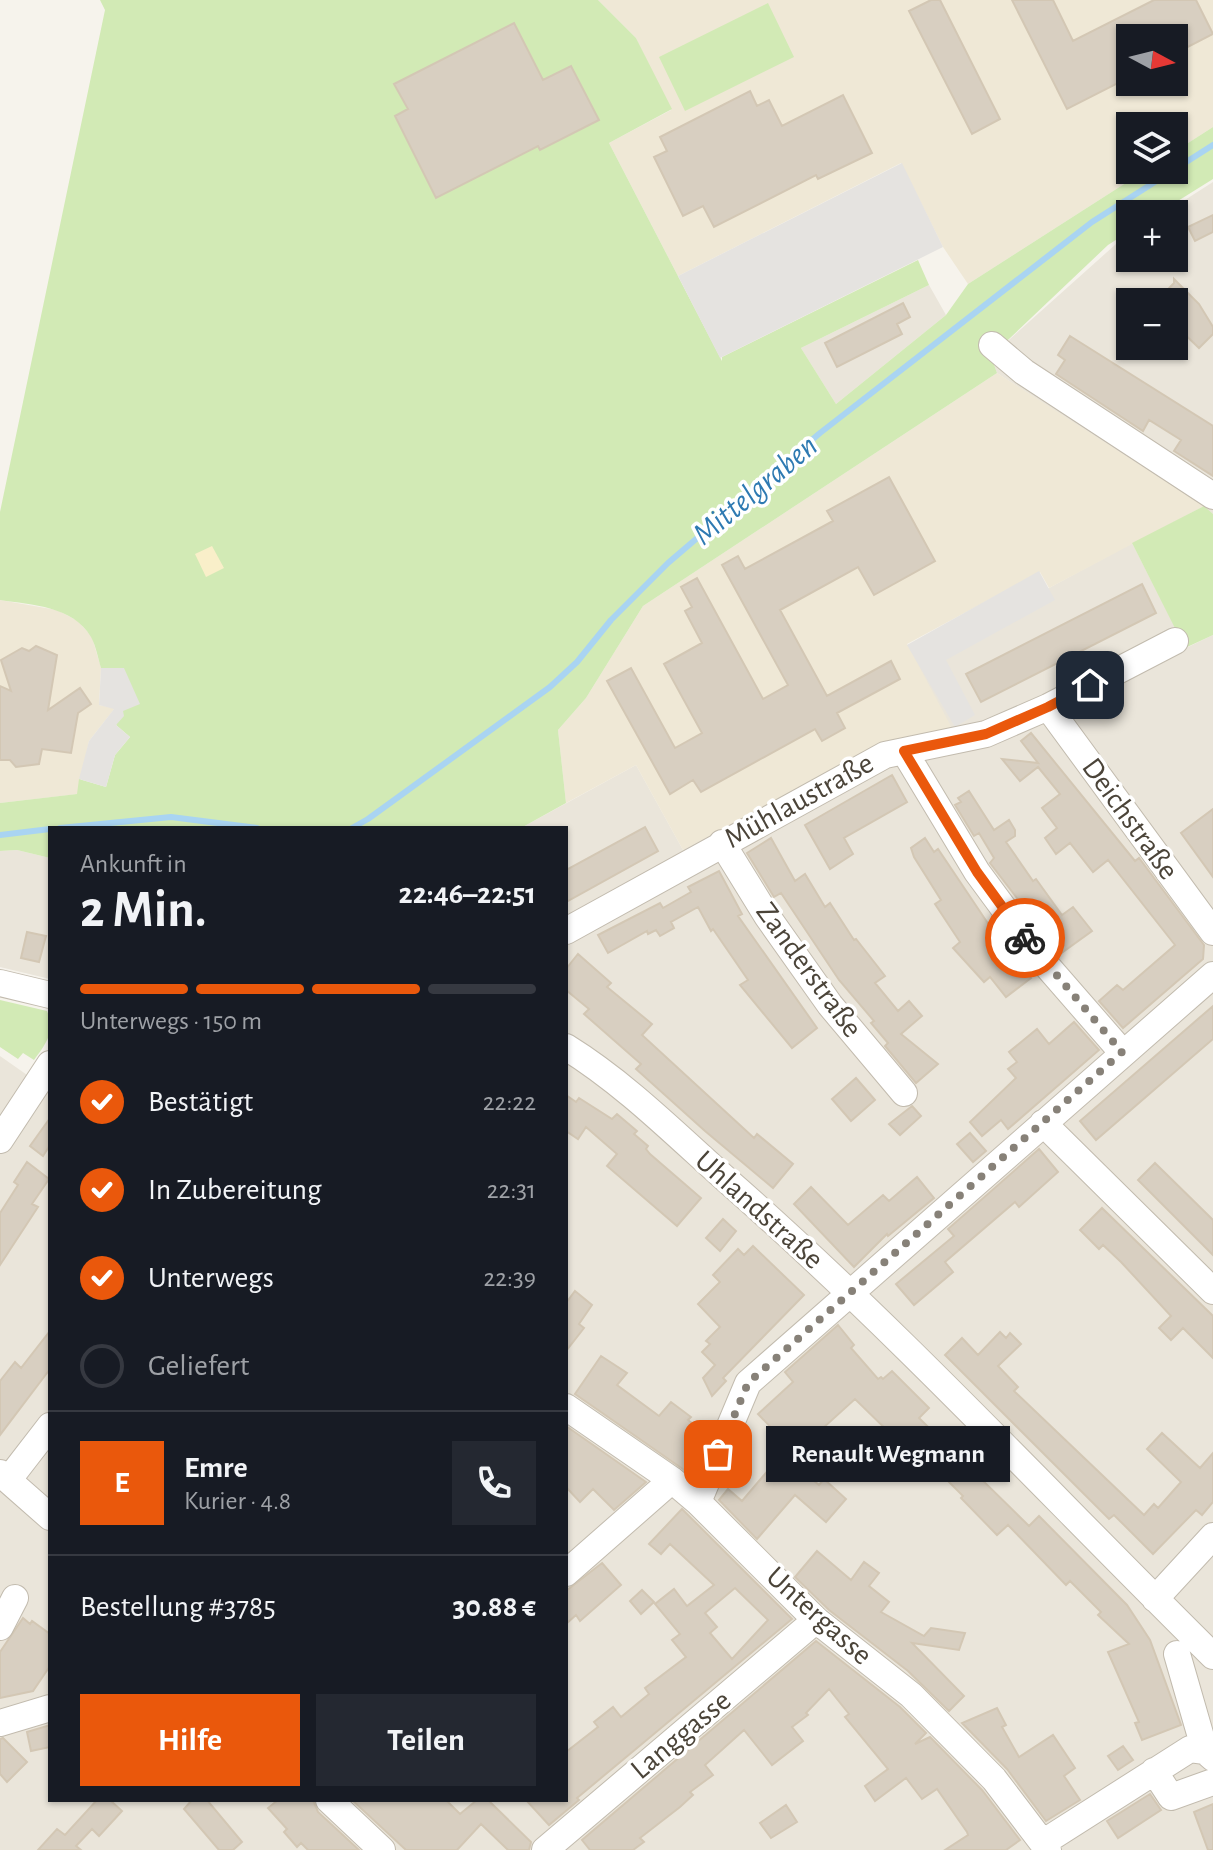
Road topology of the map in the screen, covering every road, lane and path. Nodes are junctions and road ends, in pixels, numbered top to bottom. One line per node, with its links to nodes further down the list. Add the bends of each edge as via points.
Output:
1 (992, 345): 2 (street, via 1024,372)
2 (1213, 496)
3 (1175, 641): 4 (street, Mühlaustraße)
4 (1048, 707): 5 (street, Mühlaustraße, via 986,734); 8 (street, Deichstraße)
5 (904, 751): 6 (street, Mühlaustraße, via 885,755); 13 (street, via 977,872 1041,959)
6 (722, 843): 7 (street, Mühlaustraße); 15 (street, Zanderstraße, via 830,1005)
7 (568, 930)
8 (1213, 932)
9 (1213, 975): 13 (street)
10 (0, 983): 11 (street)
11 (48, 995)
12 (568, 1048): 19 (street, Uhlandstraße, via 633,1097)
13 (1122, 1052): 16 (street)
14 (48, 1067): 17 (street)
15 (904, 1093)
16 (1043, 1123): 18 (street); 19 (street)
17 (0, 1140)
18 (1213, 1291)
19 (849, 1293): 24 (street, via 748,1383); 29 (street, Uhlandstraße)
20 (568, 1408): 23 (street, Untergasse)
21 (48, 1428): 22 (street)
22 (4, 1476): 25 (street)
23 (672, 1480): 24 (street, Untergasse); 27 (street)
24 (698, 1502): 30 (street, Untergasse)
25 (48, 1515)
26 (1213, 1536): 29 (street)
27 (568, 1571)
28 (15, 1598): 31 (street)
29 (1155, 1599): 33 (street, Uhlandstraße)
30 (816, 1620): 40 (street, Untergasse, via 911,1695 994,1779); 42 (street, Langgasse)
31 (0, 1627)
32 (1177, 1654): 36 (street)
33 (1213, 1656)
34 (48, 1709): 35 (street)
35 (0, 1723)
36 (1209, 1754): 37 (street, via 1190,1749)
37 (1154, 1771): 38 (street, via 1171,1797); 40 (street)
38 (1213, 1782)
39 (331, 1802): 41 (street)
40 (1046, 1846)
41 (382, 1850)
42 (545, 1850)

